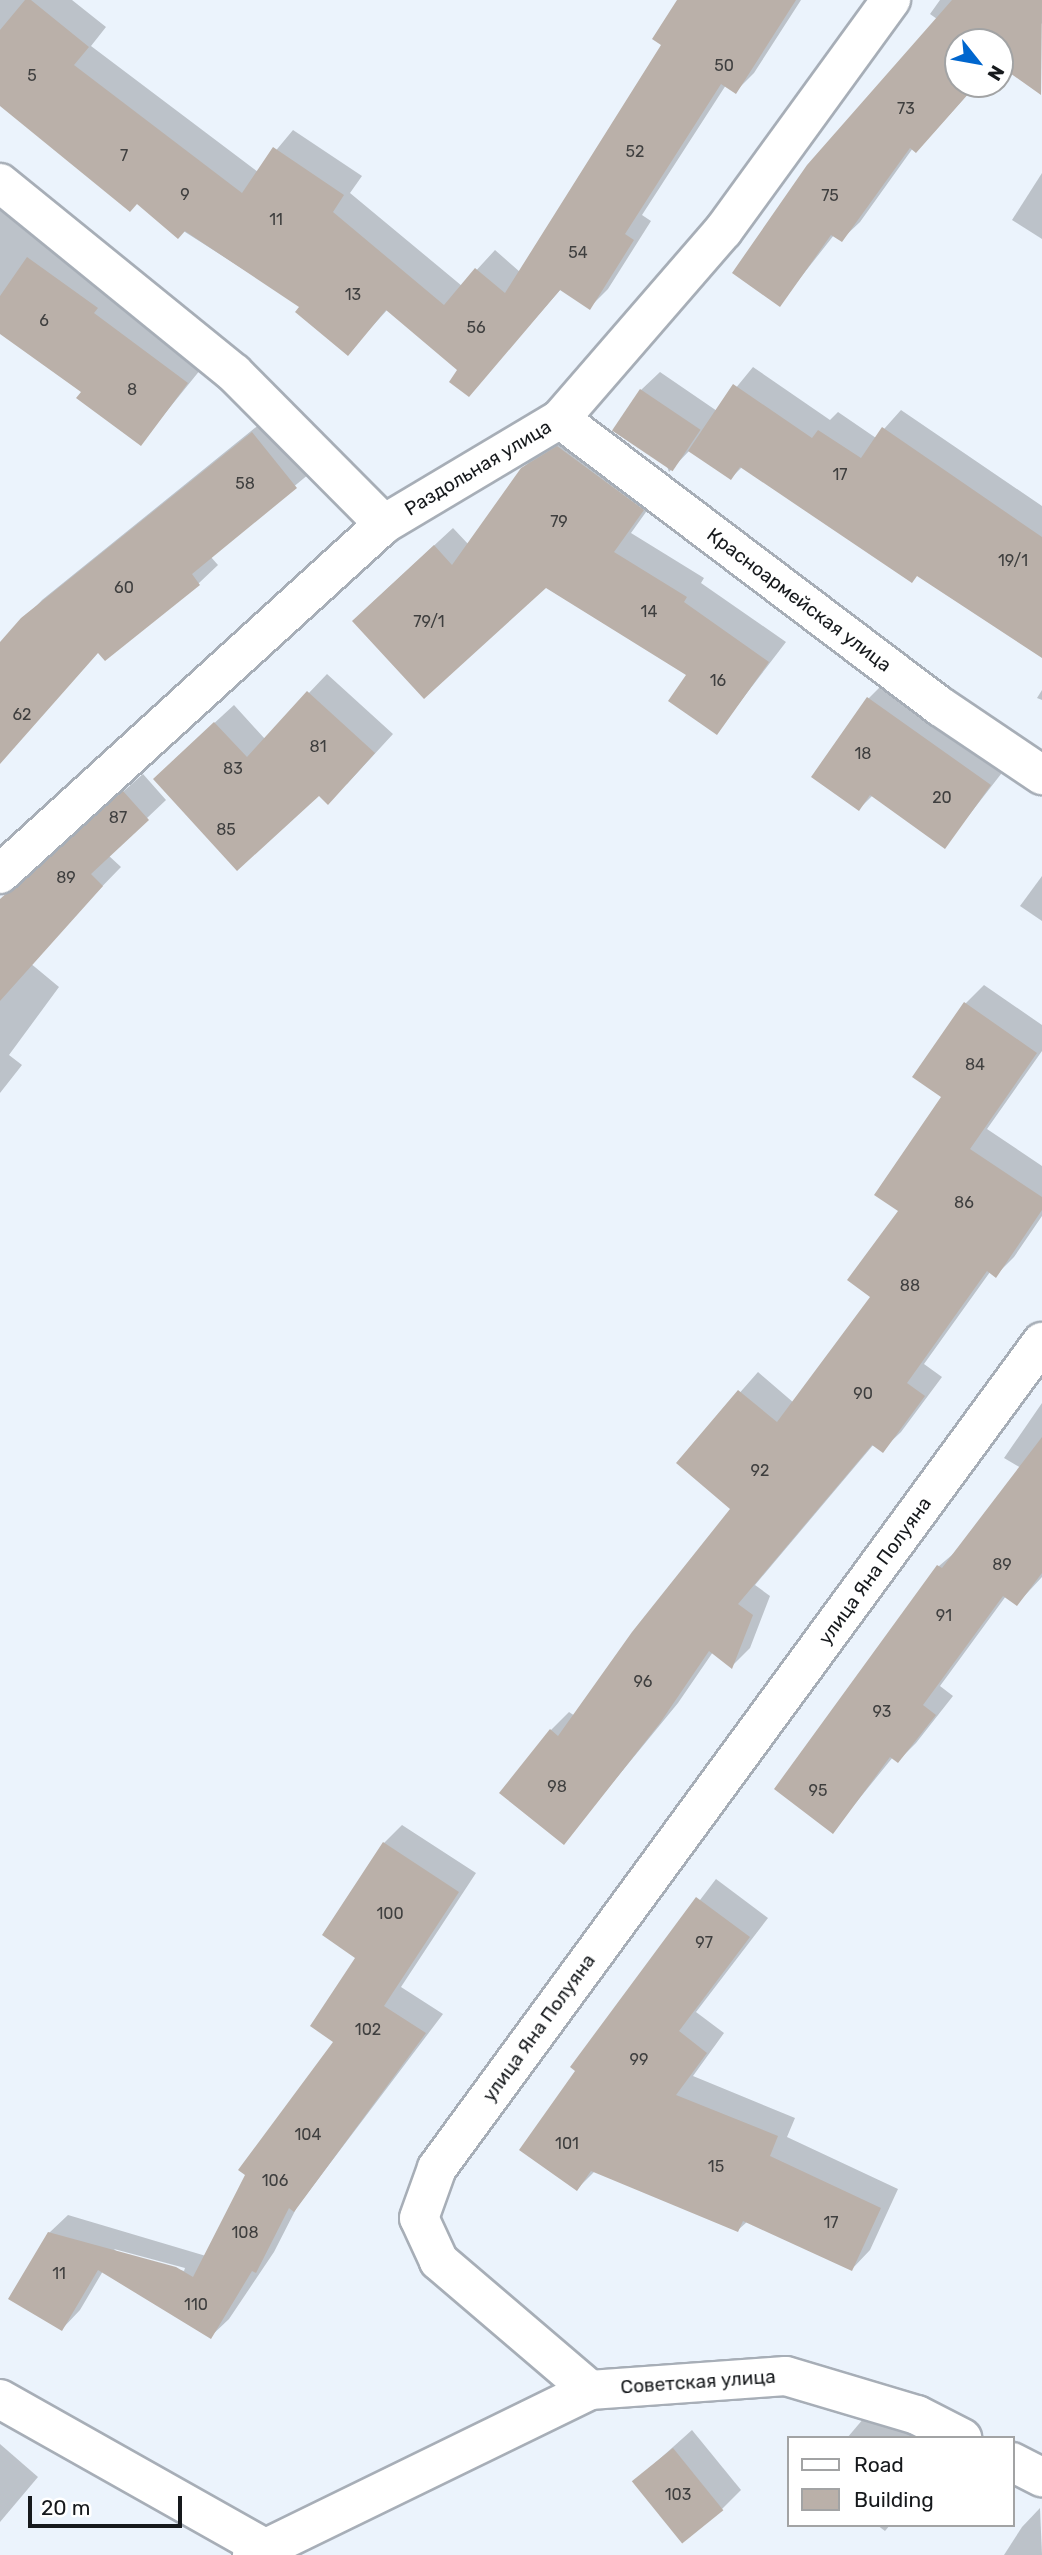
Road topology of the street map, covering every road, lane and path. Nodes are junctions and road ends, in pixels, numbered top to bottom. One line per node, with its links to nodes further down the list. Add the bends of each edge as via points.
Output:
1 (891, 0): 3 (street, Раздольная улица, via 723,231)
2 (0, 183): 4 (street, via 234,373)
3 (560, 419): 4 (street, Раздольная улица); 5 (street, Красноармейская улица, via 941,707)
4 (384, 524): 6 (street, Раздольная улица)
5 (1042, 775)
6 (0, 874)
7 (1042, 1342): 8 (street, улица Яна Полуяна, via 437,2168 419,2218 439,2261)
8 (590, 2390): 10 (street, Советская улица, via 786,2376 916,2415); 13 (street)
9 (0, 2399): 13 (street)
10 (958, 2436)
11 (1014, 2463): 12 (street)
12 (1042, 2477)
13 (257, 2551)

